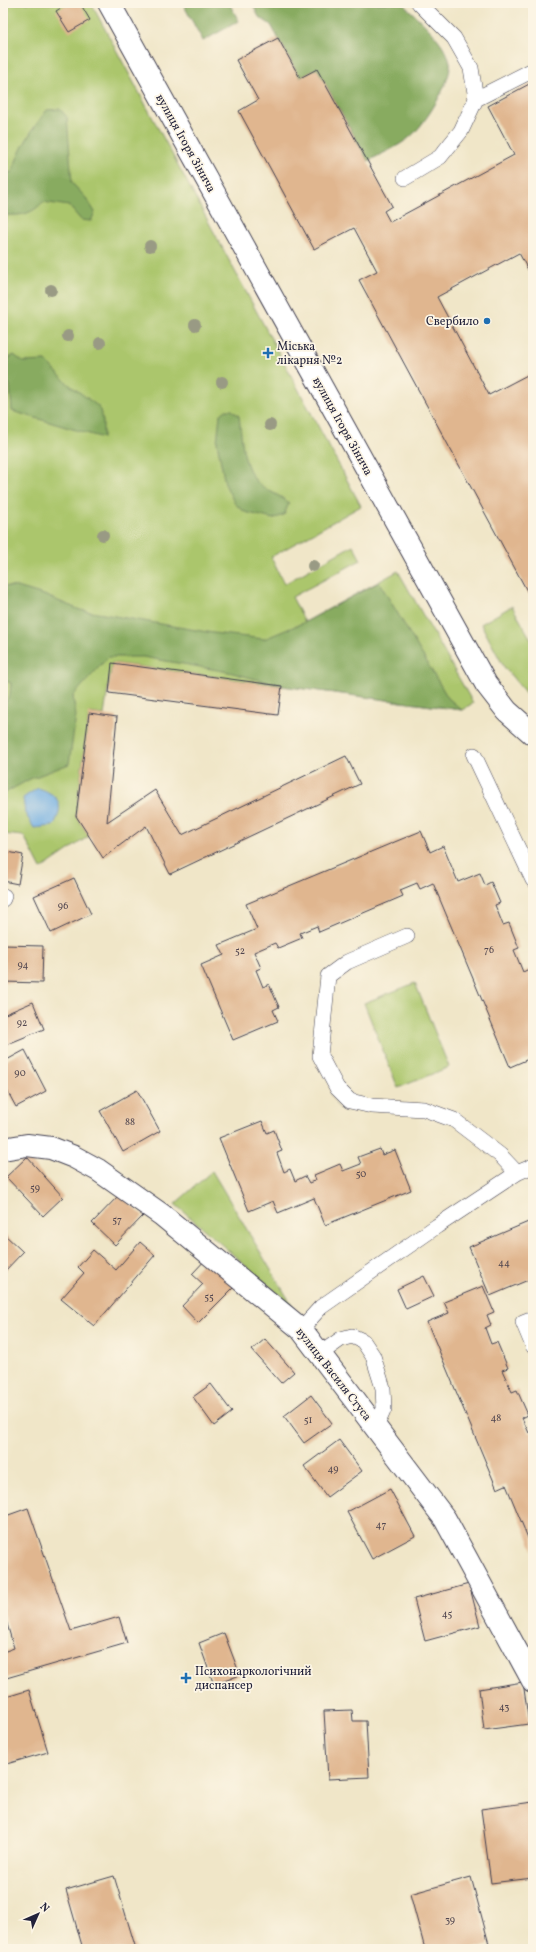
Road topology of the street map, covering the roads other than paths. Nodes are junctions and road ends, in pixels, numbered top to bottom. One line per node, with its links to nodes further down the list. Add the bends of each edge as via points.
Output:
1 (109, 3): 6 (street, вулиця Ігоря Зінича, via 486,684 507,711)
2 (419, 3): 4 (lane, via 454,38 471,68)
3 (533, 70): 4 (lane)
4 (476, 99): 5 (lane, via 461,131 440,157)
5 (405, 178)
6 (533, 734)
7 (474, 755): 8 (lane)
8 (533, 880)
9 (407, 936): 12 (lane, via 347,962 328,976 320,1056 337,1088 350,1101 372,1106 424,1109 454,1120 500,1155)
10 (3, 1149): 14 (street, вулиця Василя Стуса, via 27,1145 51,1148 98,1170 162,1215)
11 (533, 1166): 12 (lane)
12 (517, 1173): 14 (lane, via 321,1307)
13 (533, 1318): 15 (lane, via 523,1322)
14 (301, 1329): 16 (street, вулиця Василя Стуса)
15 (533, 1346)
16 (320, 1354): 17 (street, вулиця Василя Стуса); 17 (lane, via 341,1339 352,1336 363,1341 373,1356 383,1388 384,1409)
17 (376, 1427): 18 (street, вулиця Василя Стуса, via 445,1519)
18 (533, 1681)

